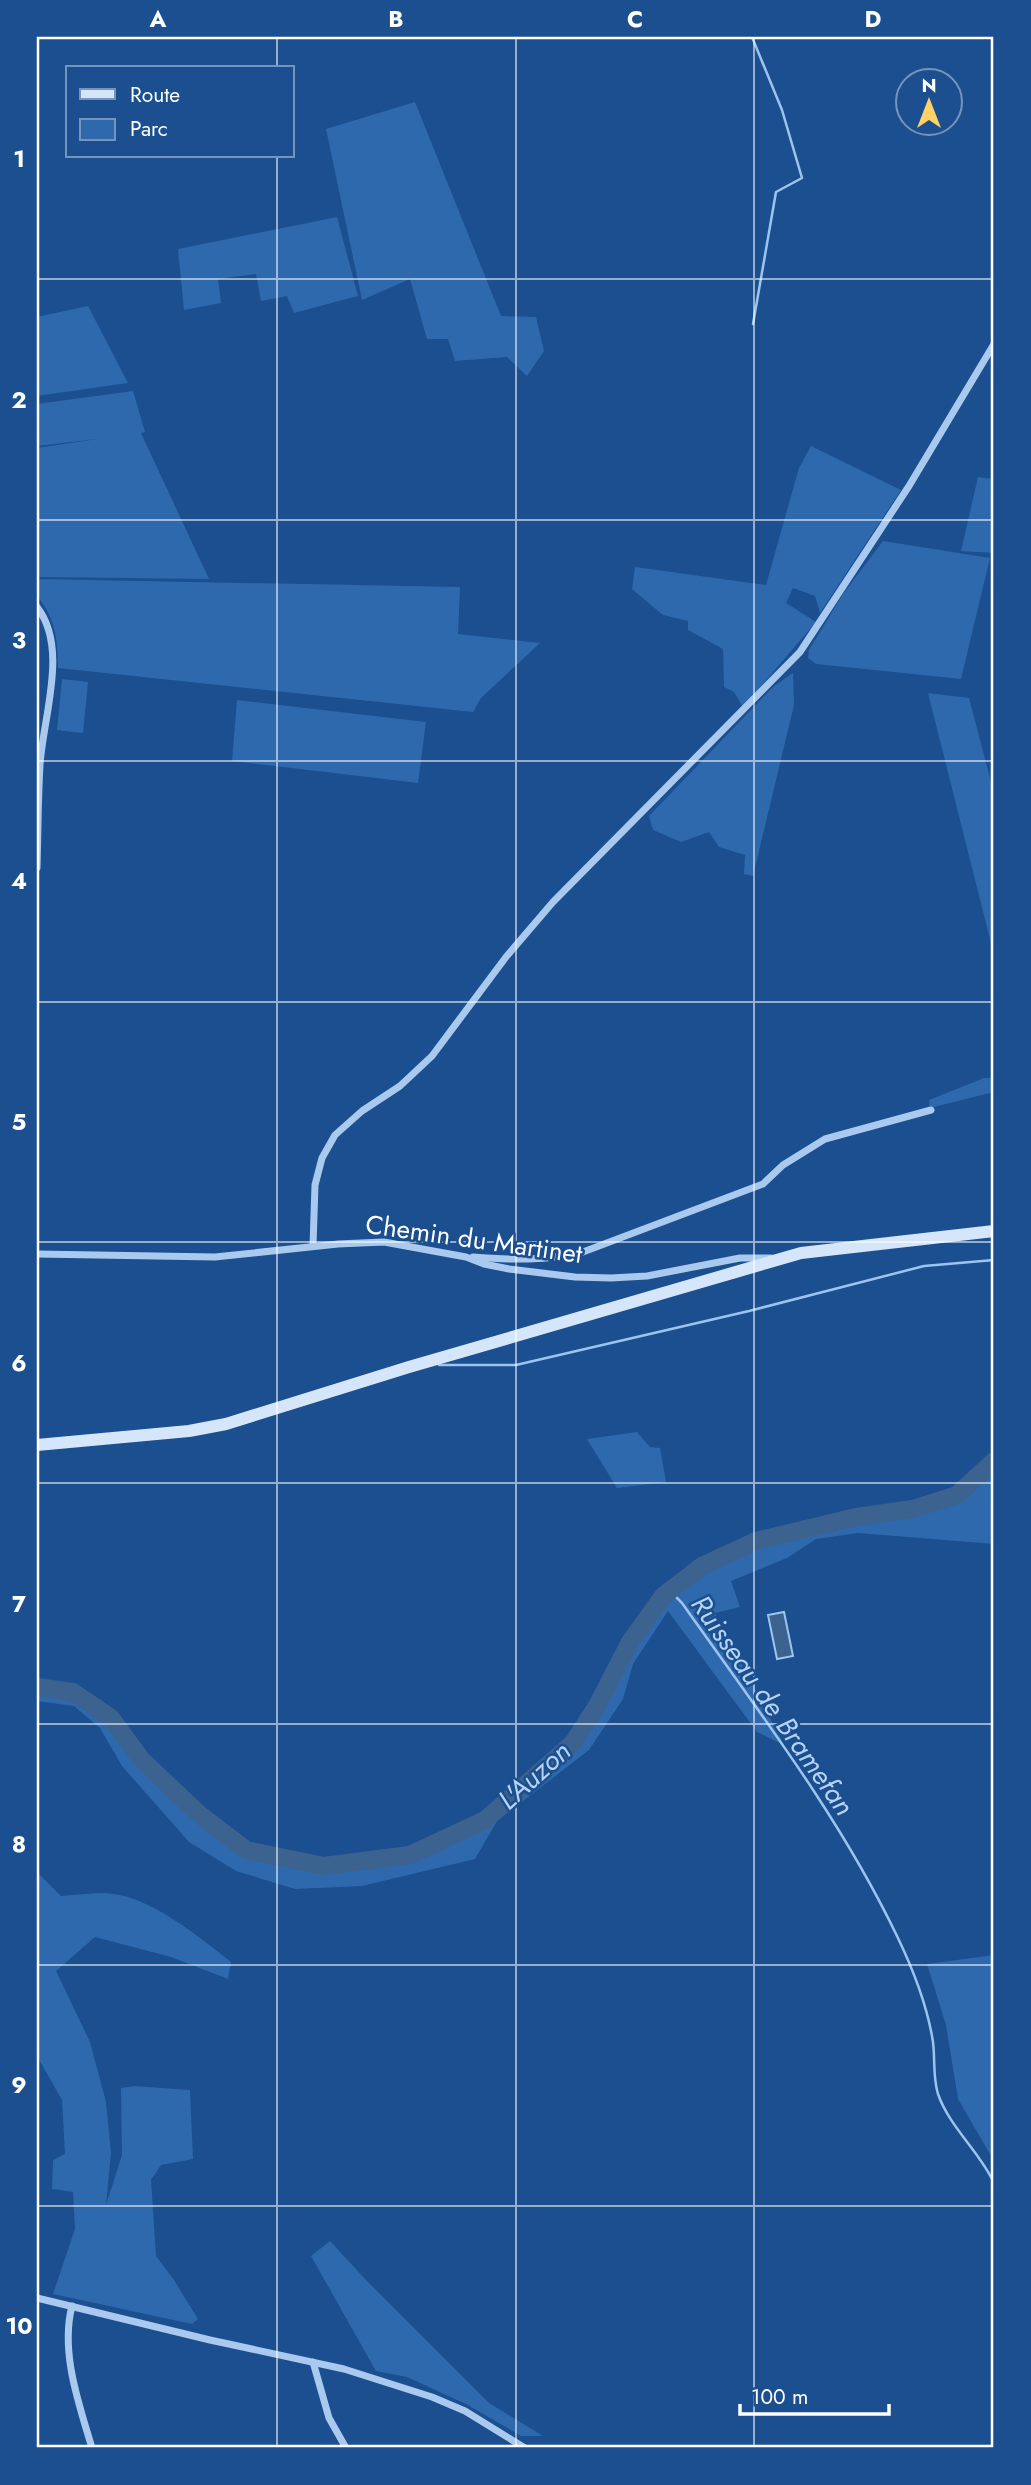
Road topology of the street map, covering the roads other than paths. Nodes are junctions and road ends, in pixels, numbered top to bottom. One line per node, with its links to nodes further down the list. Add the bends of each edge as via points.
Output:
1 (994, 344): 6 (street, via 909,486 800,652 552,902 432,1056 335,1135 321,1158 315,1185)
2 (37, 607): 3 (street, via 50,630 53,653 40,765)
3 (37, 869)
4 (930, 1110): 8 (street, via 825,1139 783,1165 763,1184 583,1252 540,1259)
5 (994, 1231): 9 (main road)
6 (313, 1246): 7 (street, Chemin du Martinet, via 215,1256); 8 (street, Chemin du Martinet, via 384,1242)
7 (37, 1254)
8 (466, 1257): 9 (street, Chemin du Martinet, via 484,1265 575,1277 647,1276 740,1258)
9 (778, 1259): 10 (main road, via 226,1424)
10 (37, 1445)
11 (37, 2298): 12 (street)
12 (72, 2306): 13 (street); 14 (street, via 67,2342)
13 (313, 2362): 15 (street, via 329,2418); 16 (street, via 432,2396)
14 (92, 2448)
15 (346, 2448)
16 (525, 2448)

